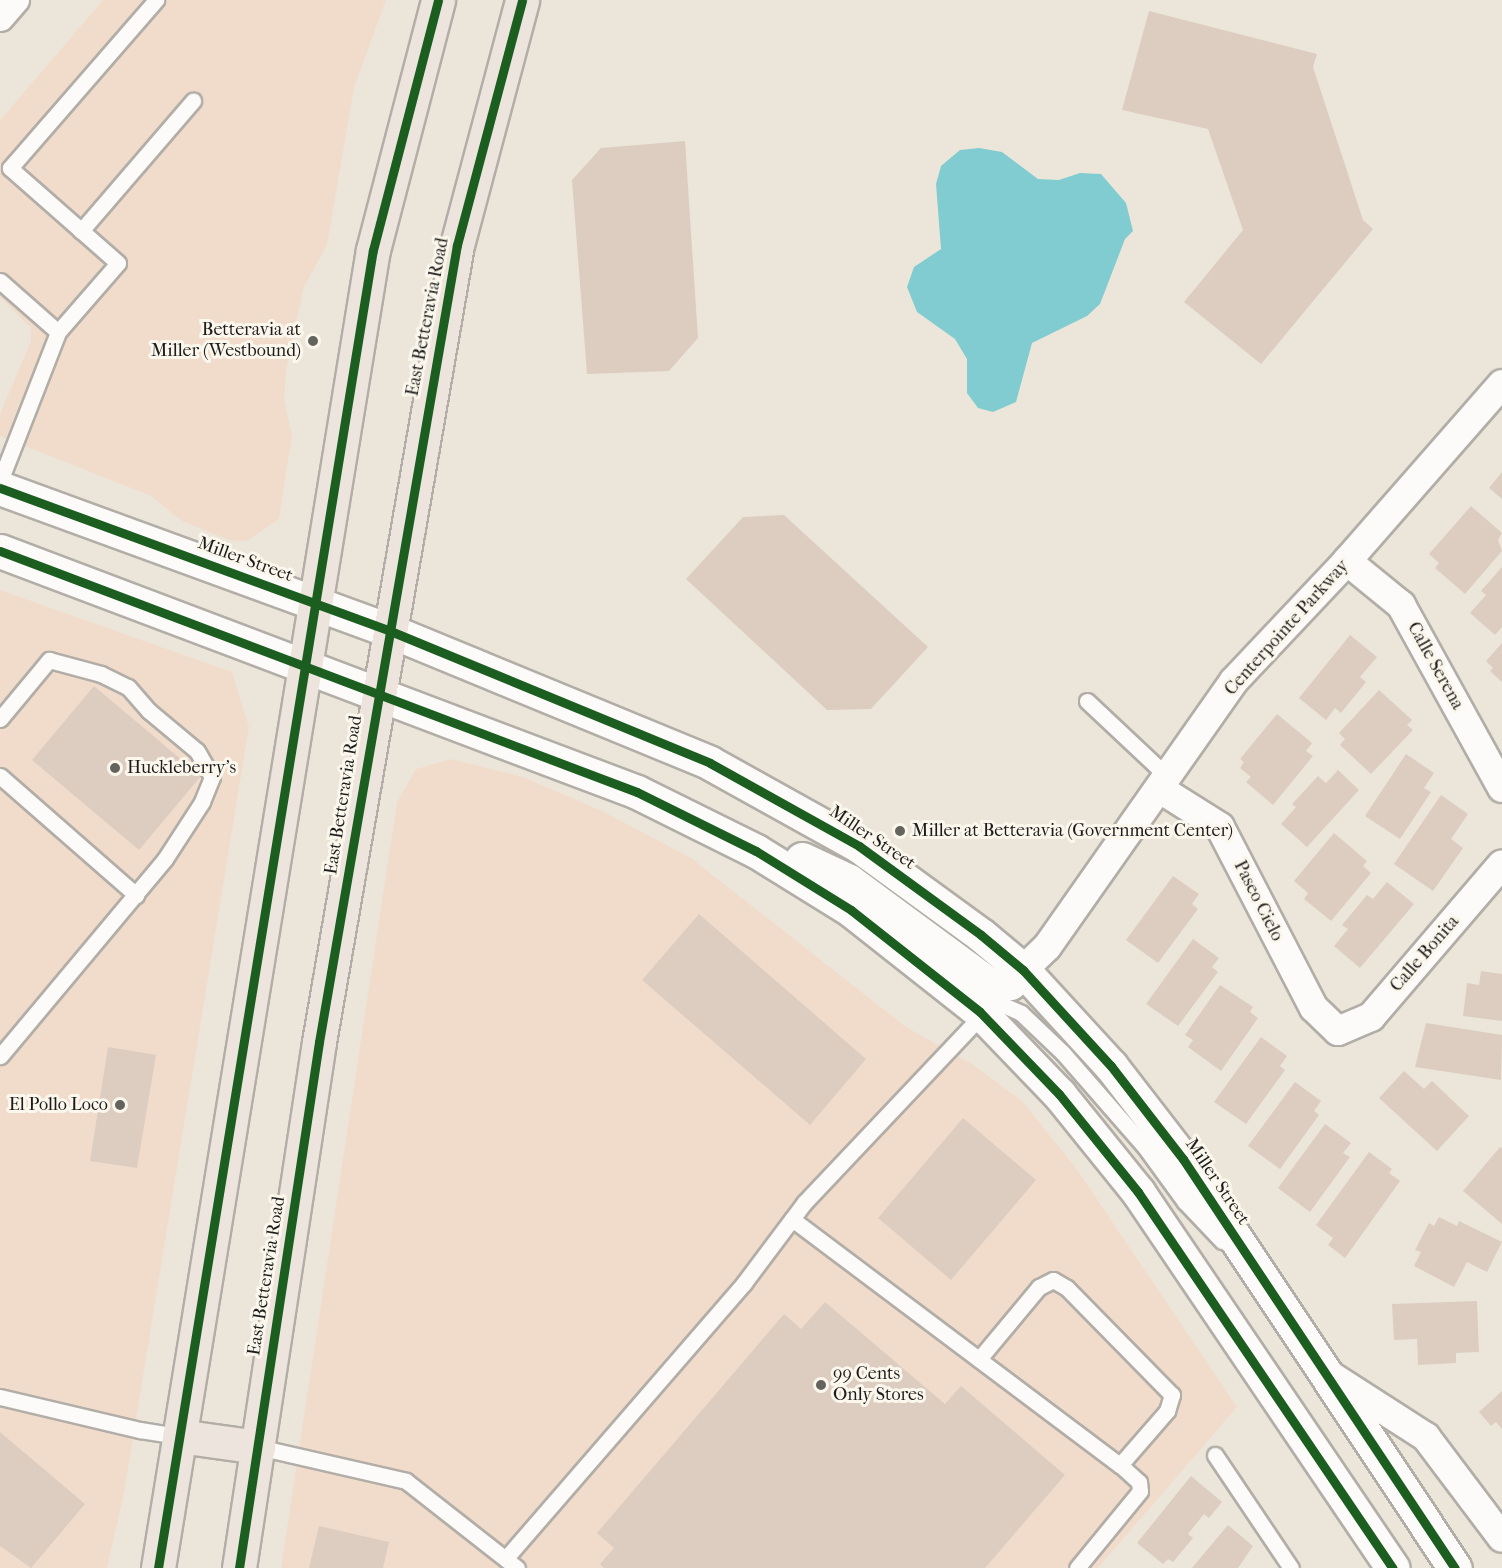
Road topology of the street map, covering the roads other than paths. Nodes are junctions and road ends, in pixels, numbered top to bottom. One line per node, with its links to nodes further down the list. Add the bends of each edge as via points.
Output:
1 (15, 0): 5 (street)
2 (156, 0): 7 (lane, via 10,168)
3 (438, 0): 15 (highway, via 373,250)
4 (522, 0): 16 (highway, East Betteravia Road, via 457,245)
5 (0, 17)
6 (193, 101): 7 (lane)
7 (81, 231): 9 (lane, via 118,264)
8 (0, 281): 9 (lane)
9 (58, 332): 11 (lane)
10 (1502, 384): 14 (street, Centerpointe Parkway)
11 (0, 481)
12 (0, 488): 15 (street, Miller Street)
13 (0, 551): 17 (street)
14 (1347, 561): 22 (street, Centerpointe Parkway, via 1234,681); 23 (street, Calle Serena, via 1401,605)
15 (314, 603): 16 (street, Miller Street); 17 (highway)
16 (388, 630): 18 (highway, East Betteravia Road); 27 (street, Miller Street, via 710,763 773,795 859,846)
17 (305, 665): 18 (street); 36 (highway)
18 (378, 693): 24 (street, via 637,792); 37 (highway, East Betteravia Road, via 319,1042)
19 (1088, 701): 22 (lane)
20 (0, 719): 26 (lane, via 49,660 101,674 128,687 149,711 197,751 212,777 202,802)
21 (0, 776): 26 (lane)
22 (1164, 783): 27 (street, Centerpointe Parkway, via 1047,947); 29 (street, Paseo Cielo, via 1221,827 1314,1008)
23 (1502, 788)
24 (756, 851): 27 (street, via 804,860 849,880 990,985 1010,983); 28 (street, via 851,910)
25 (1502, 864): 29 (street, Calle Bonita, via 1371,1017)
26 (136, 895): 30 (lane)
27 (1023, 970): 32 (street, Miller Street, via 1111,1066 1183,1159)
28 (981, 1012): 31 (lane); 32 (lane, Miller Street, via 1001,1004 1021,1013 1063,1053 1145,1147 1185,1202); 46 (street, via 1059,1094 1138,1192)
29 (1338, 1031)
30 (0, 1056)
31 (792, 1219): 33 (lane); 41 (lane)
32 (1268, 1289): 34 (street, Miller Street)
33 (979, 1359): 39 (lane); 39 (lane, via 1039,1287 1053,1280 1067,1288 1172,1395 1167,1411)
34 (1321, 1370): 40 (street, Miller Street, via 1426,1437); 47 (street, Miller Street)
35 (0, 1396): 36 (lane)
36 (179, 1436): 37 (highway); 42 (highway)
37 (258, 1447): 41 (lane, via 406,1481); 43 (highway, East Betteravia Road)
38 (1215, 1455): 45 (lane)
39 (1120, 1465): 44 (lane, via 1139,1482 1140,1491)
40 (1502, 1538)
41 (511, 1563)
42 (158, 1568)
43 (239, 1568)
44 (1077, 1568)
45 (1291, 1568)
46 (1393, 1568)
47 (1455, 1568)

